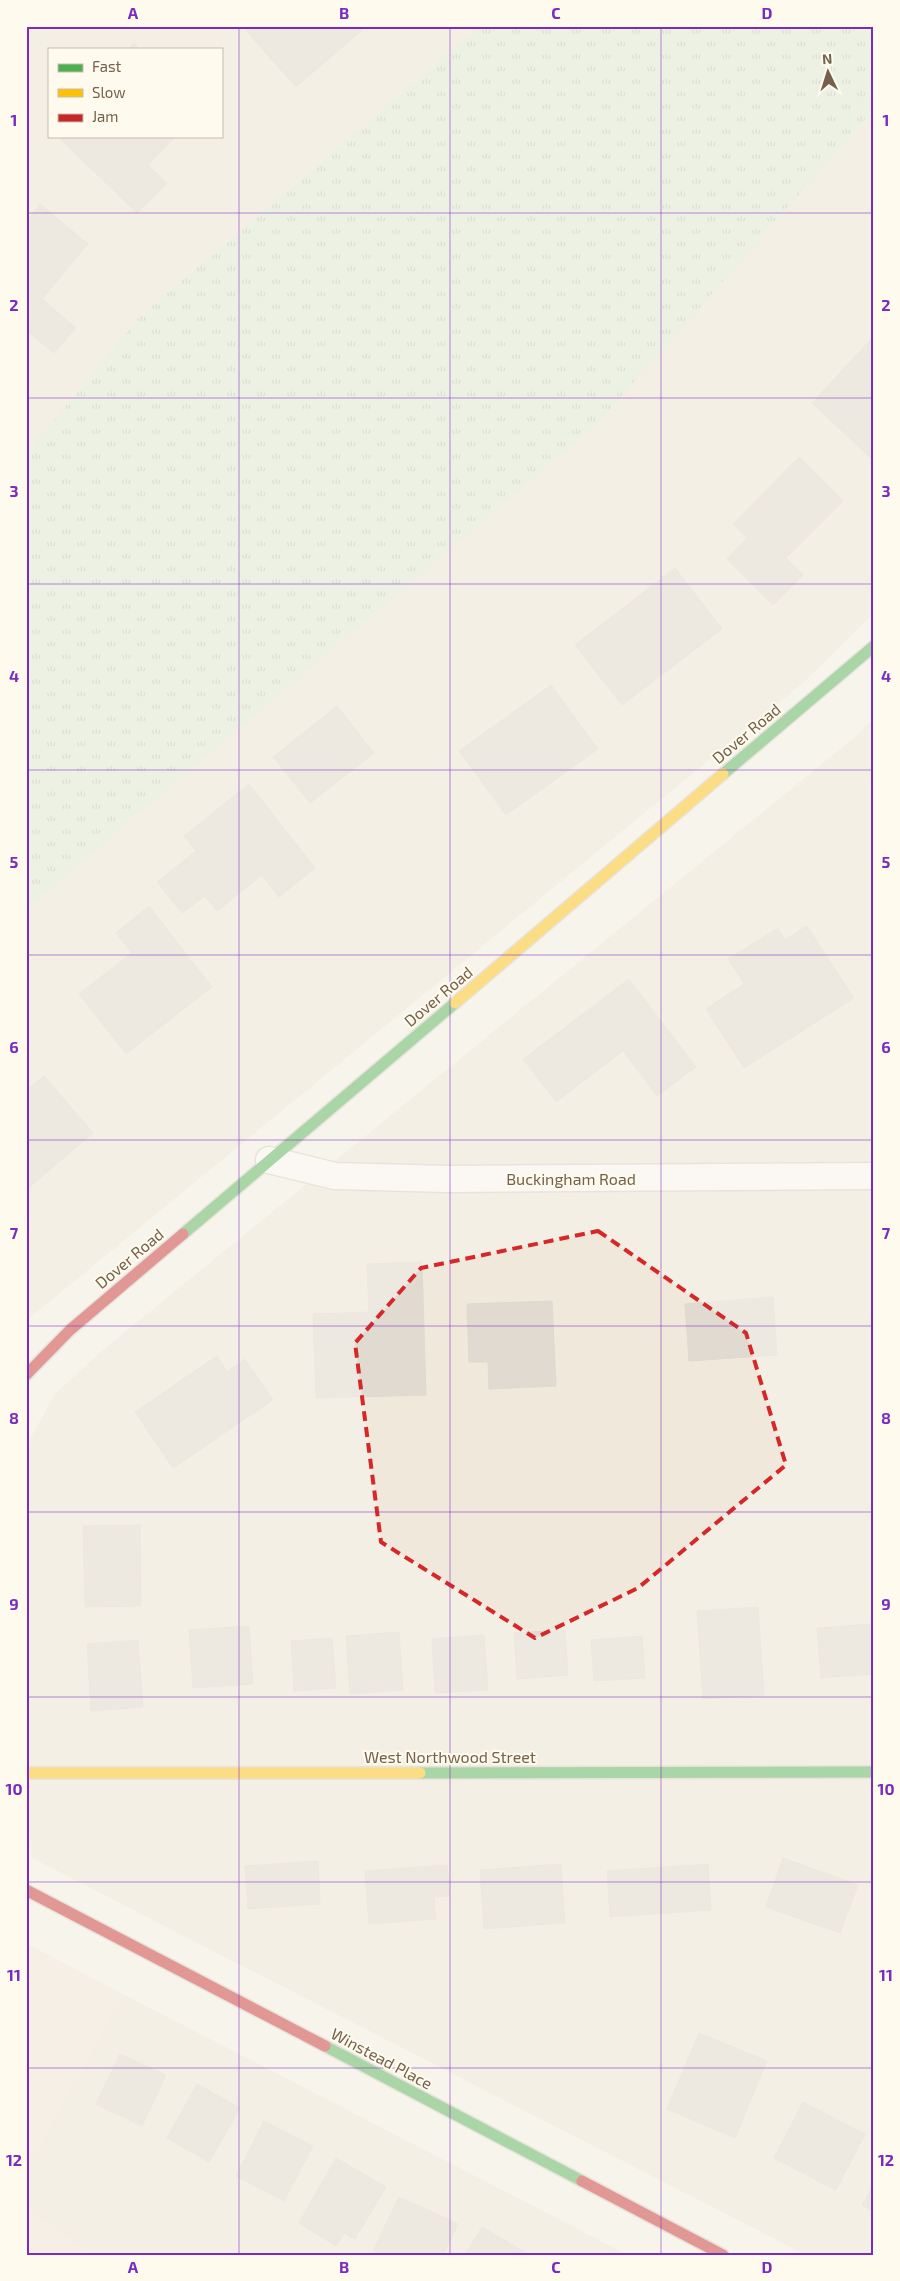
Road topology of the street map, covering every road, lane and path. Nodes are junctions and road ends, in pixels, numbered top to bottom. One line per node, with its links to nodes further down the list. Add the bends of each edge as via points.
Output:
1 (874, 646): 2 (street, Dover Road)
2 (270, 1160): 3 (street, Buckingham Road, via 335,1176 448,1179); 4 (street, Dover Road, via 70,1330)
3 (874, 1176)
4 (26, 1375)
5 (874, 1772): 6 (street, West Northwood Street)
6 (26, 1773)
7 (26, 1890): 8 (street, Winstead Place)
8 (724, 2255)

